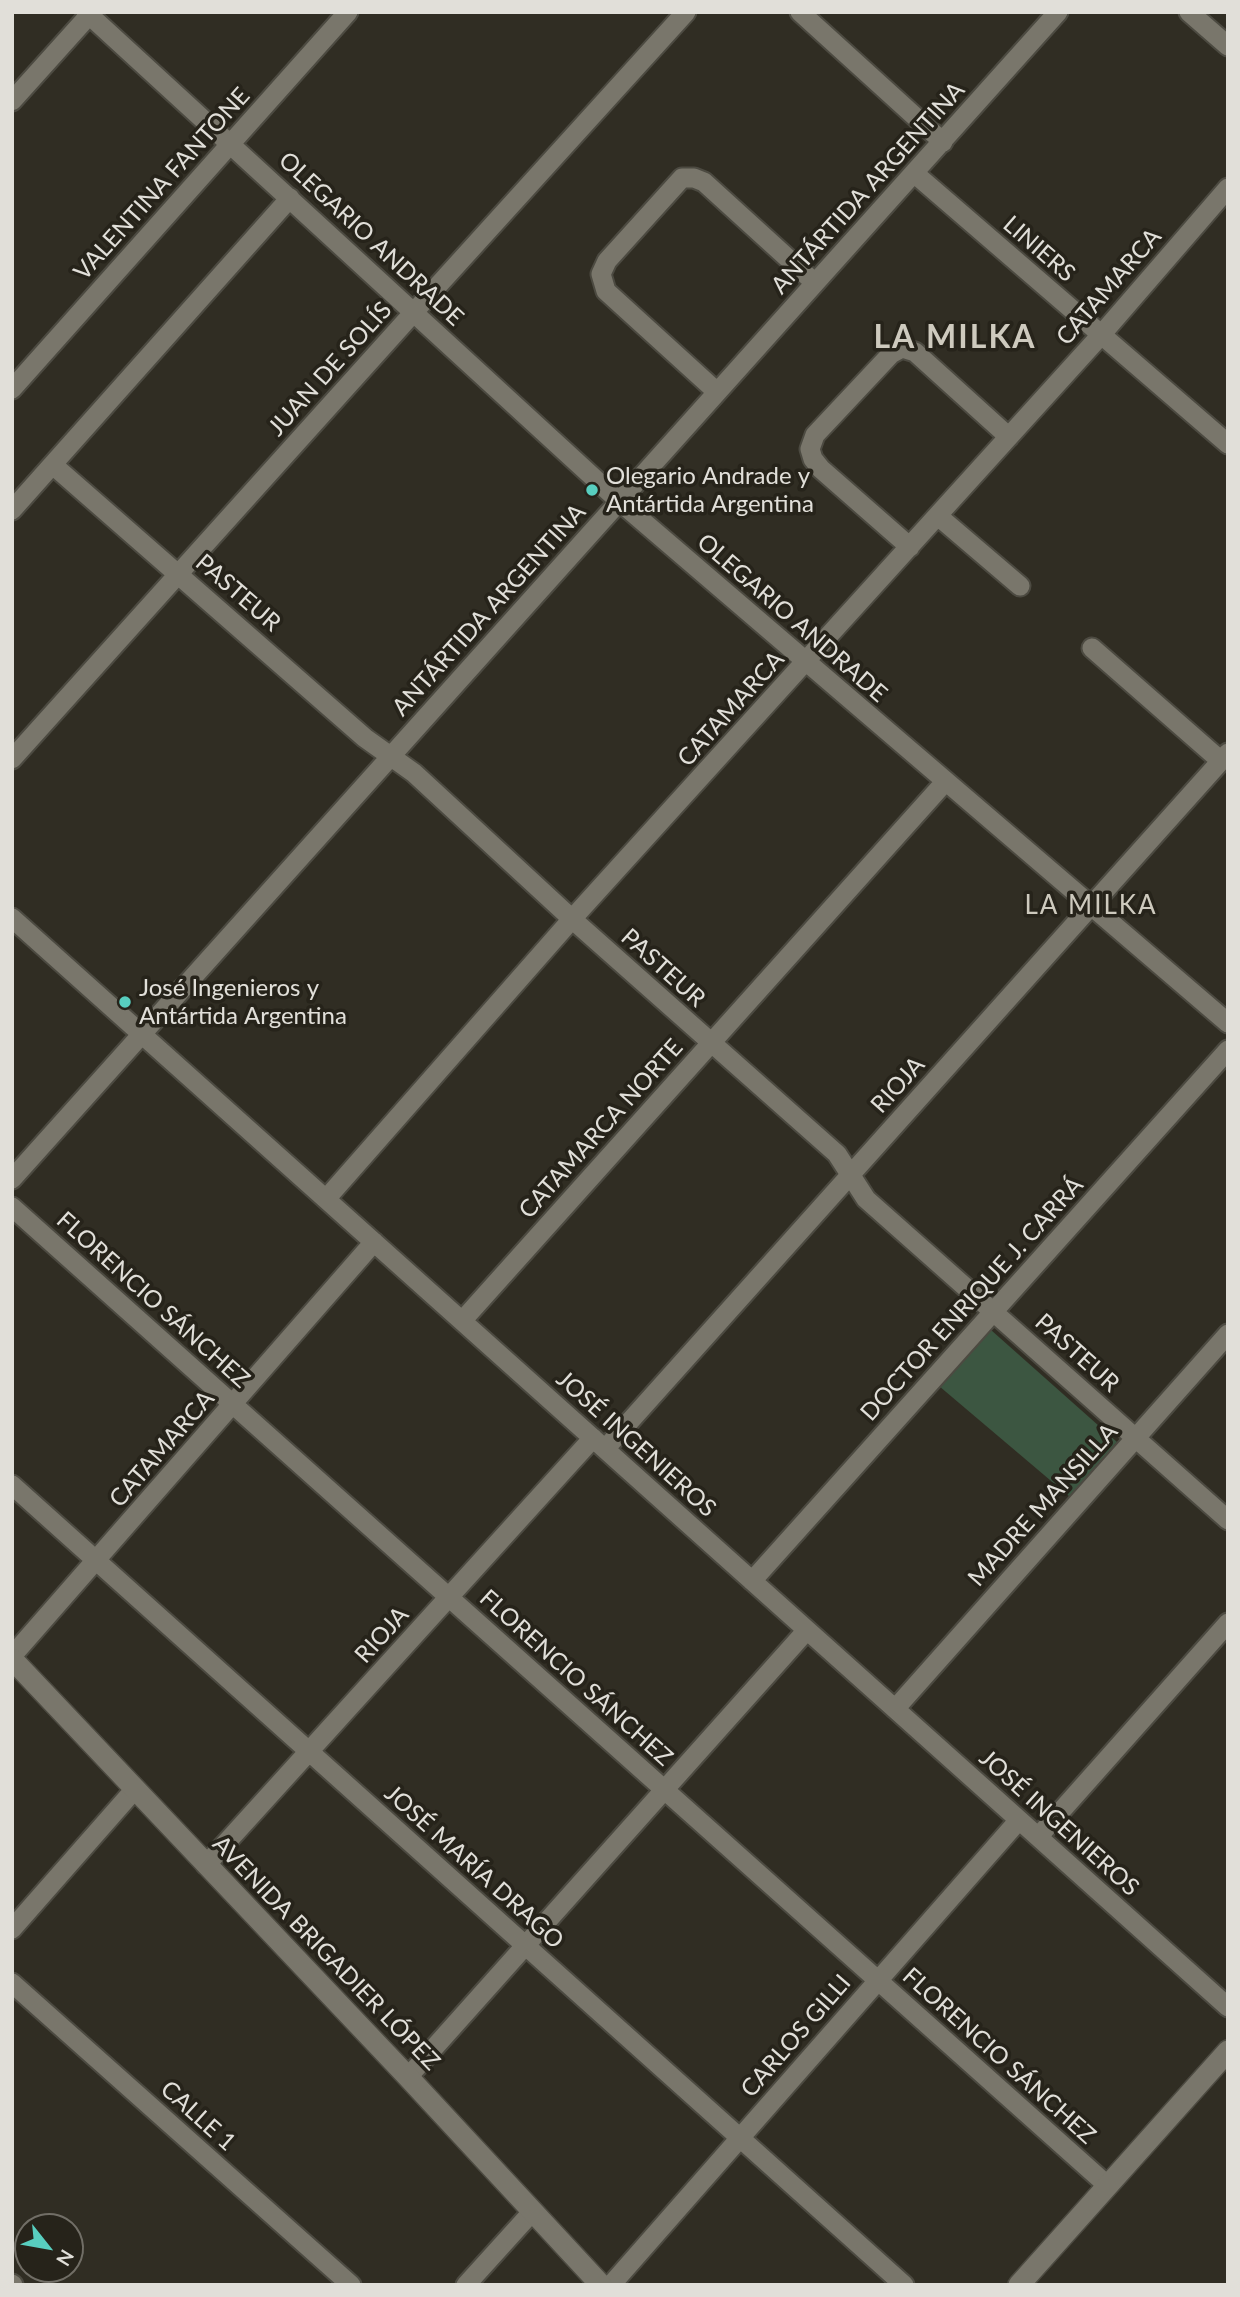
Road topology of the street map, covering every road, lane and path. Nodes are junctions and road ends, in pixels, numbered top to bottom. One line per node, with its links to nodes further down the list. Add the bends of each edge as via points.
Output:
1 (348, 12): 10 (street, VALENTINA FANTONE)
2 (686, 12): 15 (street, JUAN DE SOLÍS)
3 (800, 12): 9 (street)
4 (1058, 12): 9 (street, ANTÁRTIDA ARGENTINA)
5 (1189, 12): 7 (street)
6 (89, 13): 8 (street); 10 (street, OLEGARIO ANDRADE)
7 (1228, 46)
8 (12, 101)
9 (943, 142): 11 (street, ANTÁRTIDA ARGENTINA)
10 (231, 143): 13 (street, OLEGARIO ANDRADE); 17 (street, VALENTINA FANTONE)
11 (914, 173): 14 (street, ANTÁRTIDA ARGENTINA); 16 (street, LINIERS)
12 (1228, 188): 16 (street, CATAMARCA)
13 (290, 198): 15 (street, OLEGARIO ANDRADE); 21 (street)
14 (815, 284): 18 (street, ANTÁRTIDA ARGENTINA); 18 (street, via 705,182 694,177 682,178 607,261 601,274 606,291)
15 (414, 312): 22 (street, OLEGARIO ANDRADE); 26 (street, JUAN DE SOLÍS)
16 (1101, 335): 19 (street, CATAMARCA); 20 (street, LINIERS)
17 (12, 389)
18 (717, 393): 22 (street, ANTÁRTIDA ARGENTINA)
19 (1009, 437): 24 (street, CATAMARCA); 25 (street, via 915,352 902,348 891,354 815,435 810,449 821,469)
20 (1228, 444)
21 (54, 465): 23 (street); 26 (street, PASTEUR)
22 (620, 501): 29 (street, OLEGARIO ANDRADE); 30 (street, ANTÁRTIDA ARGENTINA)
23 (12, 510)
24 (938, 516): 25 (street, CATAMARCA); 27 (street)
25 (910, 547): 29 (street, CATAMARCA)
26 (180, 574): 30 (street, PASTEUR); 32 (street, JUAN DE SOLÍS)
27 (1020, 586)
28 (1092, 648): 31 (street)
29 (806, 663): 33 (street, OLEGARIO ANDRADE); 36 (street, CATAMARCA)
30 (391, 757): 36 (street, PASTEUR); 38 (street, ANTÁRTIDA ARGENTINA)
31 (1224, 757): 34 (street, RIOJA)
32 (12, 759)
33 (944, 782): 34 (street, OLEGARIO ANDRADE); 39 (street, CATAMARCA NORTE)
34 (1091, 906): 37 (street, OLEGARIO ANDRADE); 41 (street, RIOJA)
35 (12, 918): 38 (street, JOSÉ INGENIEROS)
36 (572, 919): 39 (street, PASTEUR); 43 (street, CATAMARCA)
37 (1228, 1023)
38 (142, 1034): 42 (street, ANTÁRTIDA ARGENTINA); 43 (street, JOSÉ INGENIEROS)
39 (710, 1043): 41 (street, PASTEUR, via 837,1154); 47 (street, CATAMARCA NORTE)
40 (1228, 1050): 46 (street, DOCTOR ENRIQUE J. CARRÁ)
41 (850, 1174): 46 (street, PASTEUR, via 866,1199); 51 (street, RIOJA)
42 (12, 1178)
43 (326, 1199): 45 (street, JOSÉ INGENIEROS)
44 (12, 1207): 49 (street, FLORENCIO SÁNCHEZ)
45 (374, 1242): 47 (street, JOSÉ INGENIEROS); 49 (street, CATAMARCA)
46 (993, 1311): 50 (street, PASTEUR); 55 (street, DOCTOR ENRIQUE J. CARRÁ)
47 (462, 1321): 51 (street, JOSÉ INGENIEROS)
48 (1228, 1334): 50 (street, MADRE MANSILLA)
49 (233, 1404): 54 (street, CATAMARCA); 56 (street, FLORENCIO SÁNCHEZ)
50 (1135, 1438): 53 (street, PASTEUR); 60 (street, MADRE MANSILLA)
51 (599, 1444): 55 (street, JOSÉ INGENIEROS); 56 (street, RIOJA)
52 (12, 1485): 54 (street, JOSÉ MARÍA DRAGO)
53 (1228, 1520)
54 (97, 1561): 59 (street, CATAMARCA); 61 (street, JOSÉ MARÍA DRAGO)
55 (752, 1581): 58 (street, JOSÉ INGENIEROS)
56 (449, 1597): 61 (street, RIOJA); 63 (street, FLORENCIO SÁNCHEZ)
57 (1228, 1623): 65 (street)
58 (807, 1630): 60 (street, JOSÉ INGENIEROS); 63 (street)
59 (12, 1658): 62 (street, AVENIDA BRIGADIER LÓPEZ)
60 (895, 1709): 64 (street, JOSÉ INGENIEROS)
61 (309, 1752): 66 (street, RIOJA); 68 (street, JOSÉ MARÍA DRAGO)
62 (135, 1789): 66 (street, AVENIDA BRIGADIER LÓPEZ); 67 (street)
63 (664, 1790): 68 (street); 69 (street, FLORENCIO SÁNCHEZ)
64 (1018, 1820): 65 (street, JOSÉ INGENIEROS); 69 (street, CARLOS GILLI)
65 (1038, 1837): 71 (street, JOSÉ INGENIEROS)
66 (206, 1865): 73 (street, AVENIDA BRIGADIER LÓPEZ)
67 (12, 1929)
68 (525, 1945): 73 (street); 74 (street, JOSÉ MARÍA DRAGO)
69 (877, 1980): 74 (street, CARLOS GILLI); 75 (street, FLORENCIO SÁNCHEZ)
70 (12, 1983): 77 (street, CALLE 1)
71 (1228, 2007)
72 (1225, 2058): 75 (street)
73 (408, 2077): 76 (street, AVENIDA BRIGADIER LÓPEZ)
74 (739, 2137): 80 (street, CARLOS GILLI); 81 (street, JOSÉ MARÍA DRAGO)
75 (1107, 2185): 82 (street)
76 (532, 2212): 78 (street); 79 (street, AVENIDA BRIGADIER LÓPEZ)
77 (351, 2285)
78 (466, 2285)
79 (601, 2285)
80 (611, 2285)
81 (904, 2285)
82 (1019, 2285)

